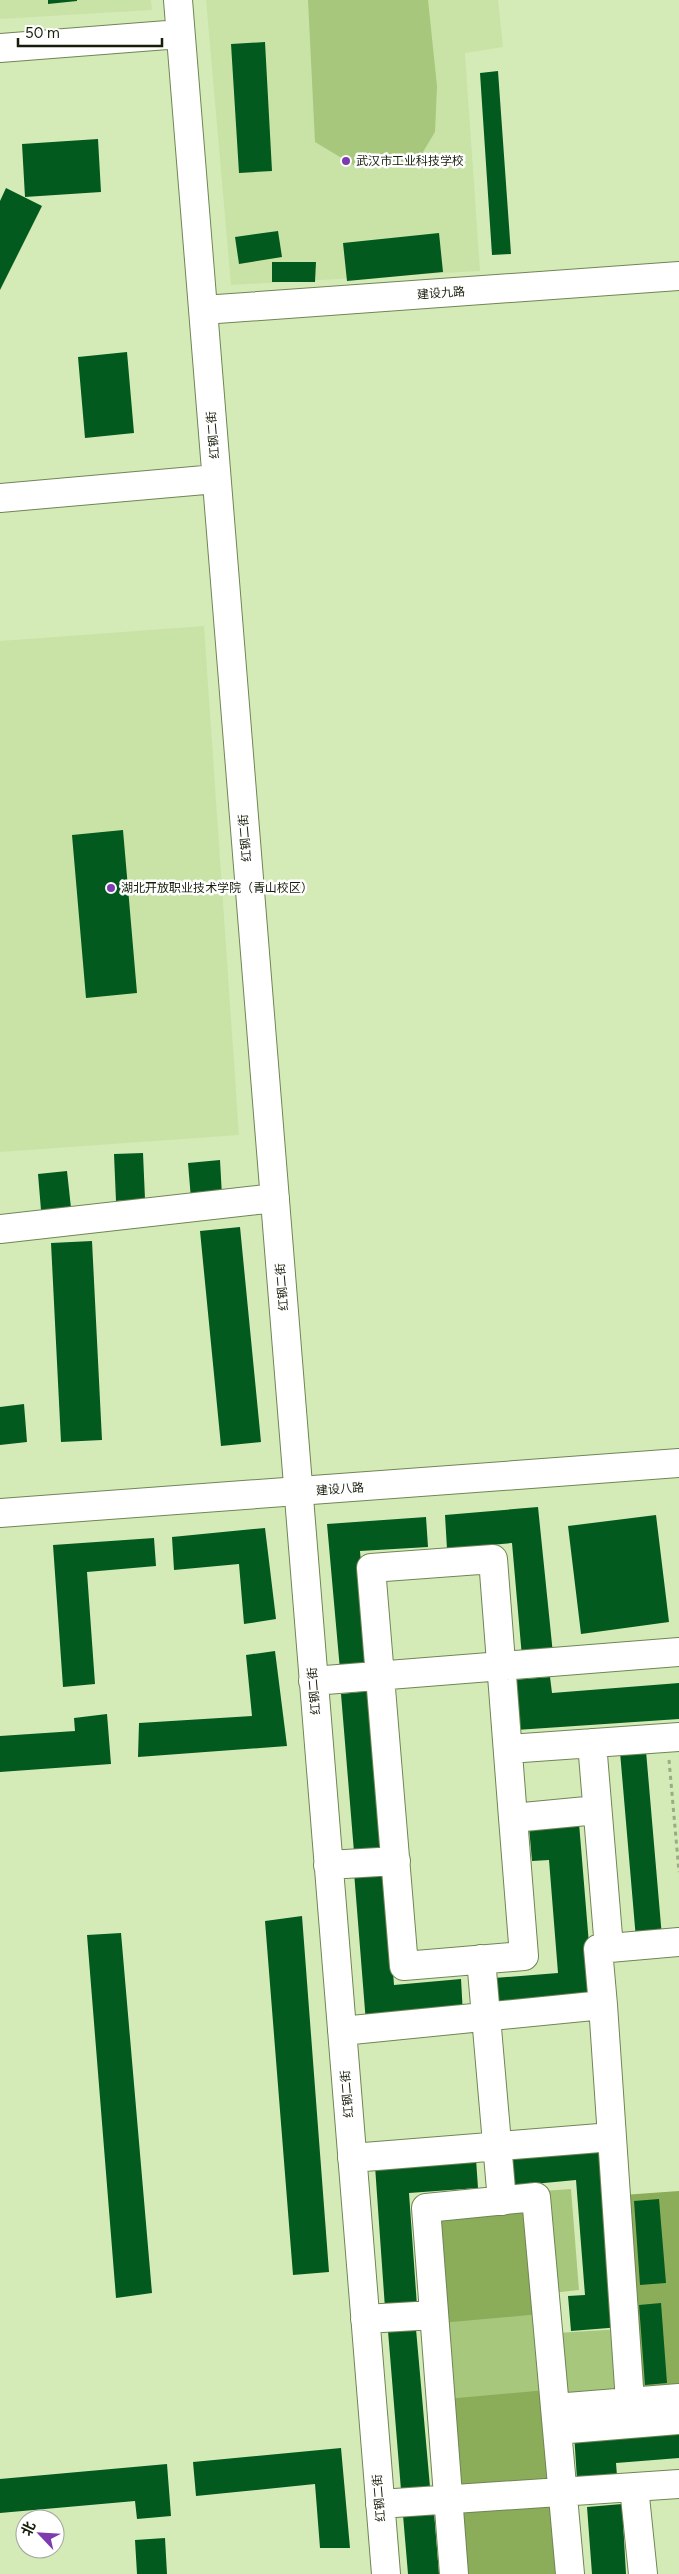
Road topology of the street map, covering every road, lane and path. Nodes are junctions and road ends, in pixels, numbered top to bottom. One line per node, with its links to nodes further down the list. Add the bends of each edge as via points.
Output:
1 (178, 0): 2 (street, 红钢二街)
2 (180, 34): 3 (street); 5 (street, 红钢二街)
3 (0, 48)
4 (679, 276): 5 (street, 建设九路)
5 (203, 310): 6 (street, 红钢二街)
6 (216, 479): 7 (street); 8 (street, 红钢二街)
7 (0, 498)
8 (274, 1198): 9 (street); 11 (street, 红钢二街)
9 (0, 1229)
10 (679, 1463): 11 (street, 建设八路)
11 (298, 1492): 12 (street, 建设八路); 16 (street, 红钢二街)
12 (0, 1513)
13 (679, 1652): 14 (street)
14 (502, 1666): 15 (street); 15 (street, via 493,1559 371,1568); 19 (street)
15 (380, 1675): 16 (street); 22 (street)
16 (314, 1680): 23 (street, 红钢二街)
17 (673, 1737): 18 (street); 24 (path)
18 (592, 1743): 19 (street); 20 (street)
19 (508, 1749): 21 (street)
20 (597, 1810): 21 (street); 26 (street)
21 (513, 1818): 27 (street, via 524,1956)
22 (396, 1861): 23 (street); 27 (street, via 404,1966)
23 (328, 1865): 30 (street, 红钢二街)
24 (679, 1872)
25 (679, 1942): 26 (street)
26 (609, 1948): 28 (street, via 598,1949)
27 (482, 1959): 29 (street)
28 (603, 2005): 29 (street); 31 (street)
29 (486, 2017): 30 (street); 32 (street)
30 (342, 2031): 33 (street, 红钢二街)
31 (612, 2137): 32 (street); 38 (street)
32 (498, 2146): 33 (street); 34 (street)
33 (352, 2158): 36 (street, 红钢二街)
34 (502, 2201): 35 (street, via 426,2208); 39 (street, via 536,2198)
35 (434, 2315): 36 (street); 44 (street)
36 (365, 2319): 45 (street, 红钢二街)
37 (679, 2398): 38 (street)
38 (630, 2402): 39 (street)
39 (556, 2419): 40 (street); 43 (street)
40 (679, 2420)
41 (679, 2484): 42 (street)
42 (634, 2487): 43 (street); 49 (street)
43 (563, 2492): 44 (street); 48 (street)
44 (448, 2500): 45 (street); 47 (street)
45 (380, 2504): 46 (street, 红钢二街)
46 (386, 2574)
47 (454, 2574)
48 (570, 2574)
49 (642, 2574)

